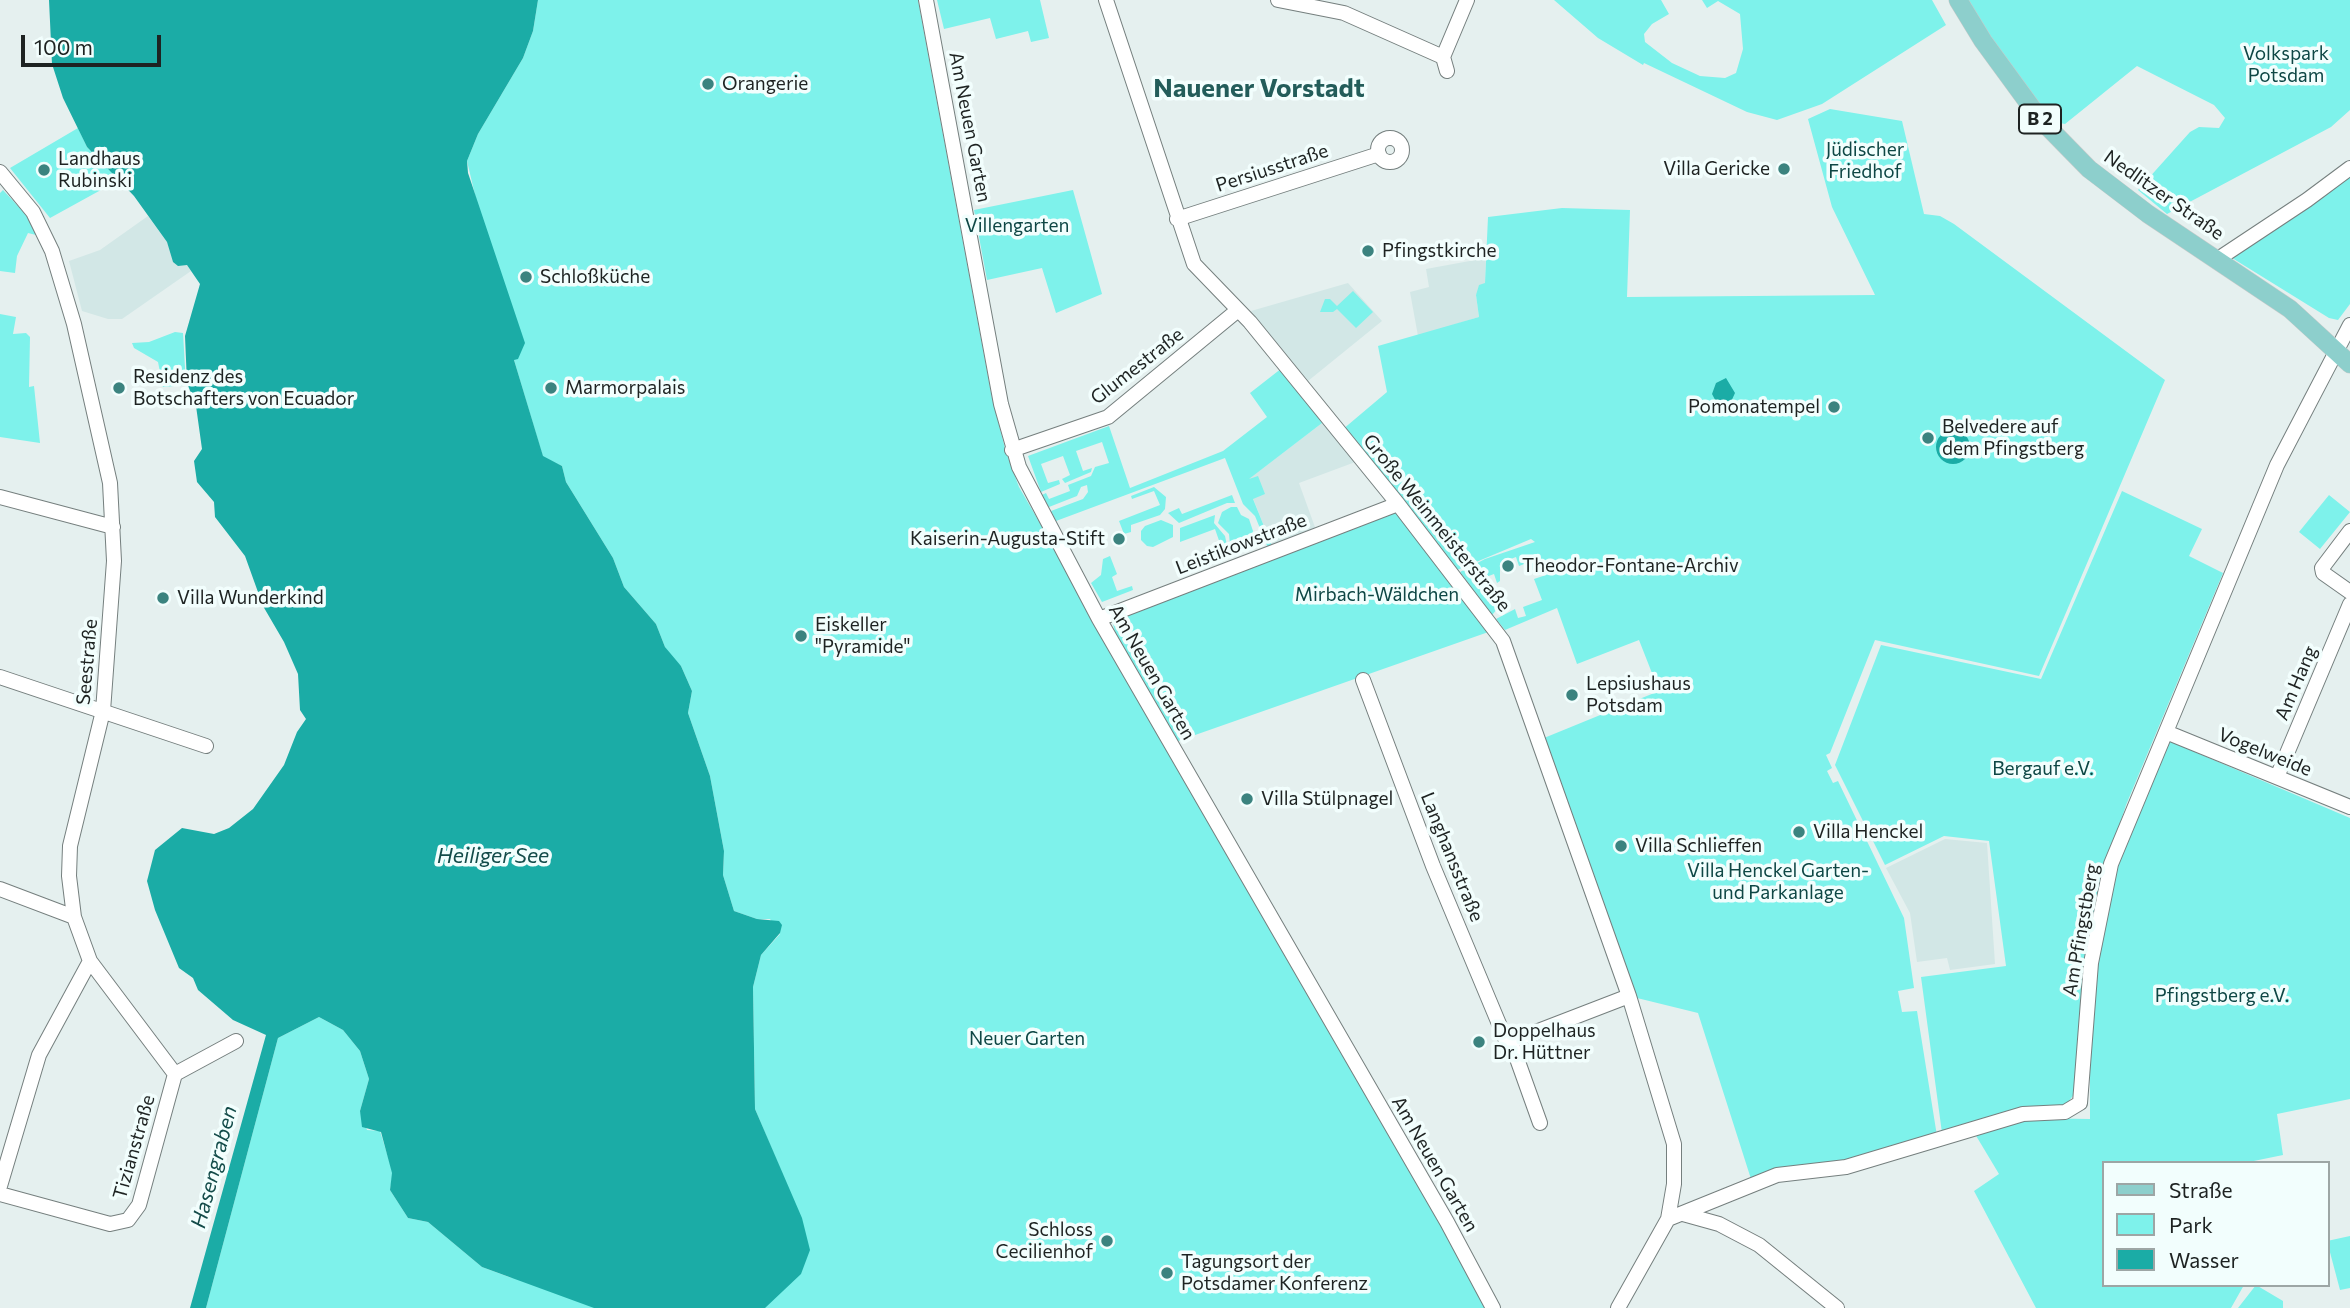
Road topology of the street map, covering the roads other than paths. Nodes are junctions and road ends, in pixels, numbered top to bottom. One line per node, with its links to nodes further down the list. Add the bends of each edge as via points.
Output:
1 (926, 0): 15 (street, Am Neuen Garten)
2 (1107, 0): 9 (street, Große Weinmeisterstraße)
3 (1278, 0): 4 (street, via 1345,13 1445,64)
4 (1467, 0)
5 (1958, 0): 10 (main road, Nedlitzer Straße / B 2, via 2013,83 2089,169)
6 (1379, 154): 9 (street, Persiusstraße)
7 (2350, 168): 10 (street, Nedlitzer Straße)
8 (0, 172): 18 (street, Seestraße, via 33,212 52,251 74,324 110,483)
9 (1177, 219): 11 (street, Große Weinmeisterstraße, via 1194,264)
10 (2218, 259): 13 (main road, Nedlitzer Straße / B 2, via 2290,309)
11 (1238, 310): 15 (street, Glumestraße, via 1108,417); 17 (street, Große Weinmeisterstraße)
12 (2350, 325): 13 (street, Am Pfingstberg)
13 (2337, 351): 14 (main road, Nedlitzer Straße / B 2); 26 (street, Am Pfingstberg, via 2277,465)
14 (2350, 364)
15 (1012, 450): 22 (street, Am Neuen Garten)
16 (0, 497): 18 (street)
17 (1398, 504): 22 (street, Leistikowstraße); 33 (street, Große Weinmeisterstraße, via 1500,635)
18 (113, 527): 25 (street, Seestraße)
19 (2350, 531): 20 (street, via 2322,568)
20 (2350, 592)
21 (2350, 604): 28 (street, Am Hang)
22 (1099, 620): 44 (street, Am Neuen Garten)
23 (0, 677): 25 (street)
24 (1363, 680): 35 (street, Langhansstraße, via 1433,866 1507,1043)
25 (103, 711): 27 (street); 31 (street, Seestraße, via 70,846 68,876)
26 (2166, 732): 28 (street, Vogelweide); 40 (street, Am Pfingstberg, via 2130,813 2103,895 2091,963 2083,1090 2078,1106 2065,1112 2023,1114 1846,1167 1777,1175)
27 (206, 746)
28 (2277, 777): 29 (street, Vogelweide)
29 (2350, 807)
30 (0, 890): 31 (street)
31 (74, 917): 32 (street, Seestraße)
32 (90, 961): 36 (street, Seestraße); 38 (street, via 39,1055)
33 (1629, 996): 35 (street); 42 (street, Große Weinmeisterstraße, via 1672,1136 1674,1184)
34 (236, 1041): 36 (street)
35 (1511, 1042): 37 (street, Langhansstraße)
36 (175, 1074): 39 (street, Tizianstraße, via 139,1205 128,1220 110,1224)
37 (1540, 1123)
38 (0, 1186)
39 (0, 1194)
40 (1721, 1199): 41 (street, Am Pfingstberg); 43 (street)
41 (1683, 1214): 42 (street, Am Pfingstberg); 43 (street)
42 (1668, 1219): 45 (street, Große Weinmeisterstraße)
43 (1719, 1224): 46 (street, via 1759,1245)
44 (1493, 1308)
45 (1618, 1308)
46 (1837, 1308)

